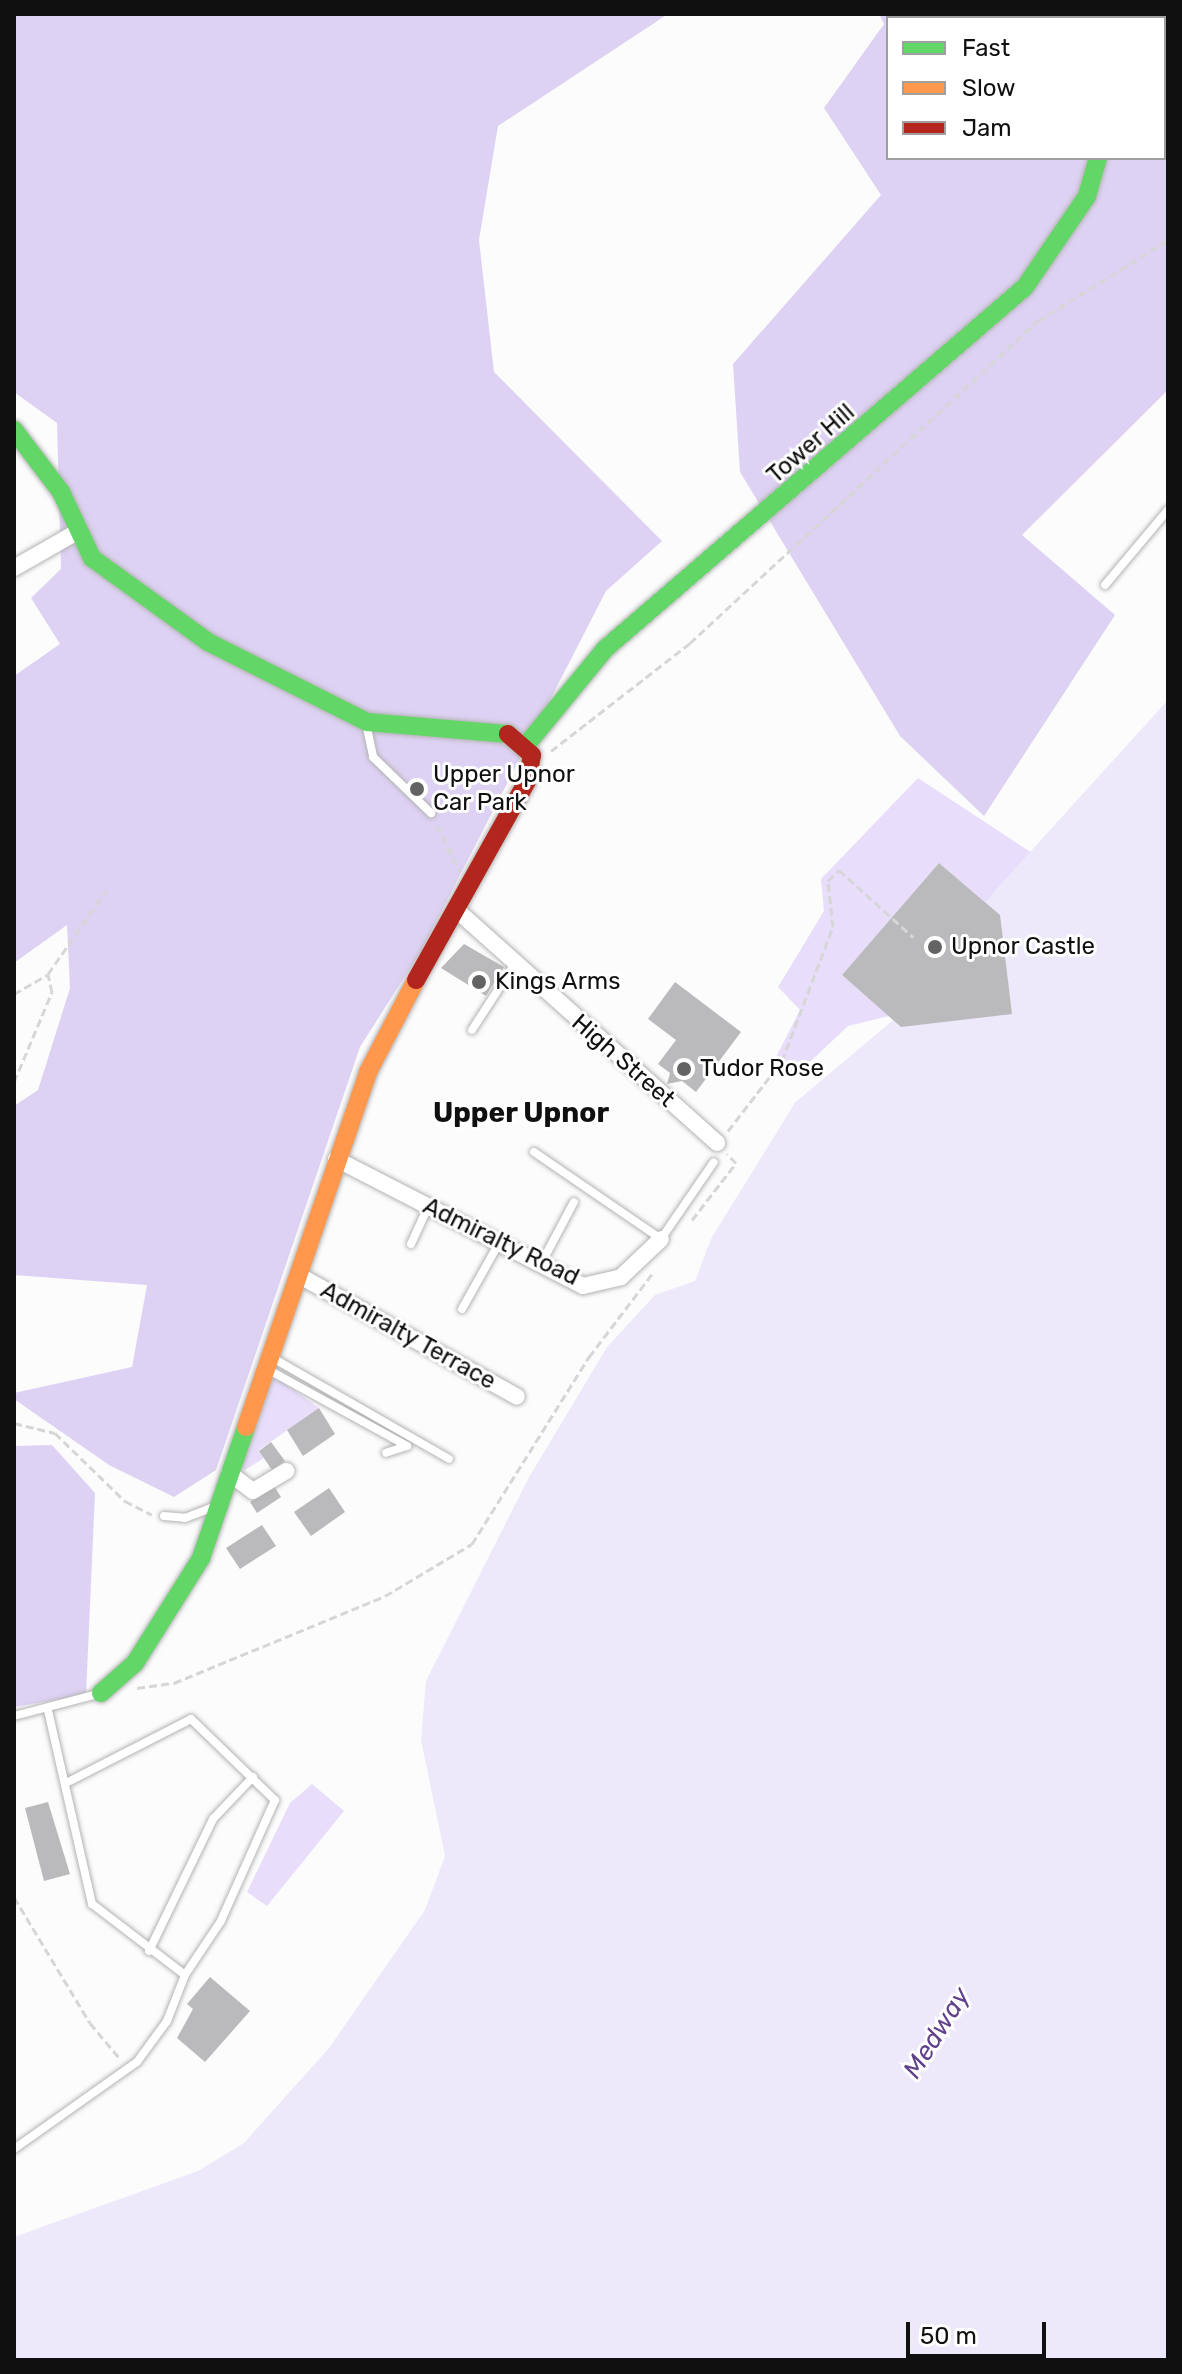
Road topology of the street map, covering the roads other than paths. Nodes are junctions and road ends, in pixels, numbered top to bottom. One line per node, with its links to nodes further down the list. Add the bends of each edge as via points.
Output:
1 (1097, 160): 8 (street, Tower Hill, via 1087,196 1025,287 605,649)
2 (14, 430): 4 (street, via 61,492)
3 (1168, 510): 6 (lane)
4 (75, 533): 5 (street); 7 (street, via 92,558 208,642)
5 (14, 568)
6 (1105, 585)
7 (367, 722): 8 (street, via 481,729); 9 (lane, via 373,757)
8 (527, 744): 10 (street, via 530,767)
9 (431, 813)
10 (460, 913): 11 (street, High Street); 15 (street, via 392,1019)
11 (514, 965): 12 (lane); 13 (street, High Street)
12 (472, 1030)
13 (717, 1143)
14 (534, 1152): 19 (lane)
15 (336, 1159): 18 (street, Admiralty Road); 23 (street)
16 (714, 1162): 19 (lane)
17 (574, 1202): 22 (lane)
18 (428, 1207): 20 (street, Admiralty Road); 21 (lane)
19 (661, 1239): 22 (street, Admiralty Road, via 621,1277 583,1286)
20 (499, 1243): 22 (street, Admiralty Road); 24 (lane)
21 (411, 1244)
22 (541, 1264)
23 (300, 1276): 25 (street); 26 (street, Admiralty Terrace)
24 (462, 1309)
25 (268, 1362): 27 (lane, via 407,1446); 28 (lane); 30 (street)
26 (517, 1397)
27 (386, 1453)
28 (449, 1459)
29 (286, 1471): 30 (street, via 253,1491)
30 (229, 1473): 31 (street)
31 (218, 1505): 32 (lane, via 185,1518); 33 (street, via 190,1578 135,1663)
32 (164, 1516)
33 (101, 1693): 34 (lane)
34 (48, 1711): 35 (lane); 37 (lane)
35 (14, 1716)
36 (253, 1777): 37 (lane, via 191,1719); 38 (lane, via 213,1819); 39 (lane, via 275,1804 221,1921)
37 (68, 1782): 38 (lane, via 92,1904)
38 (149, 1951): 39 (lane)
39 (185, 1975): 40 (lane, via 167,2021 129,2069)
40 (14, 2149)

